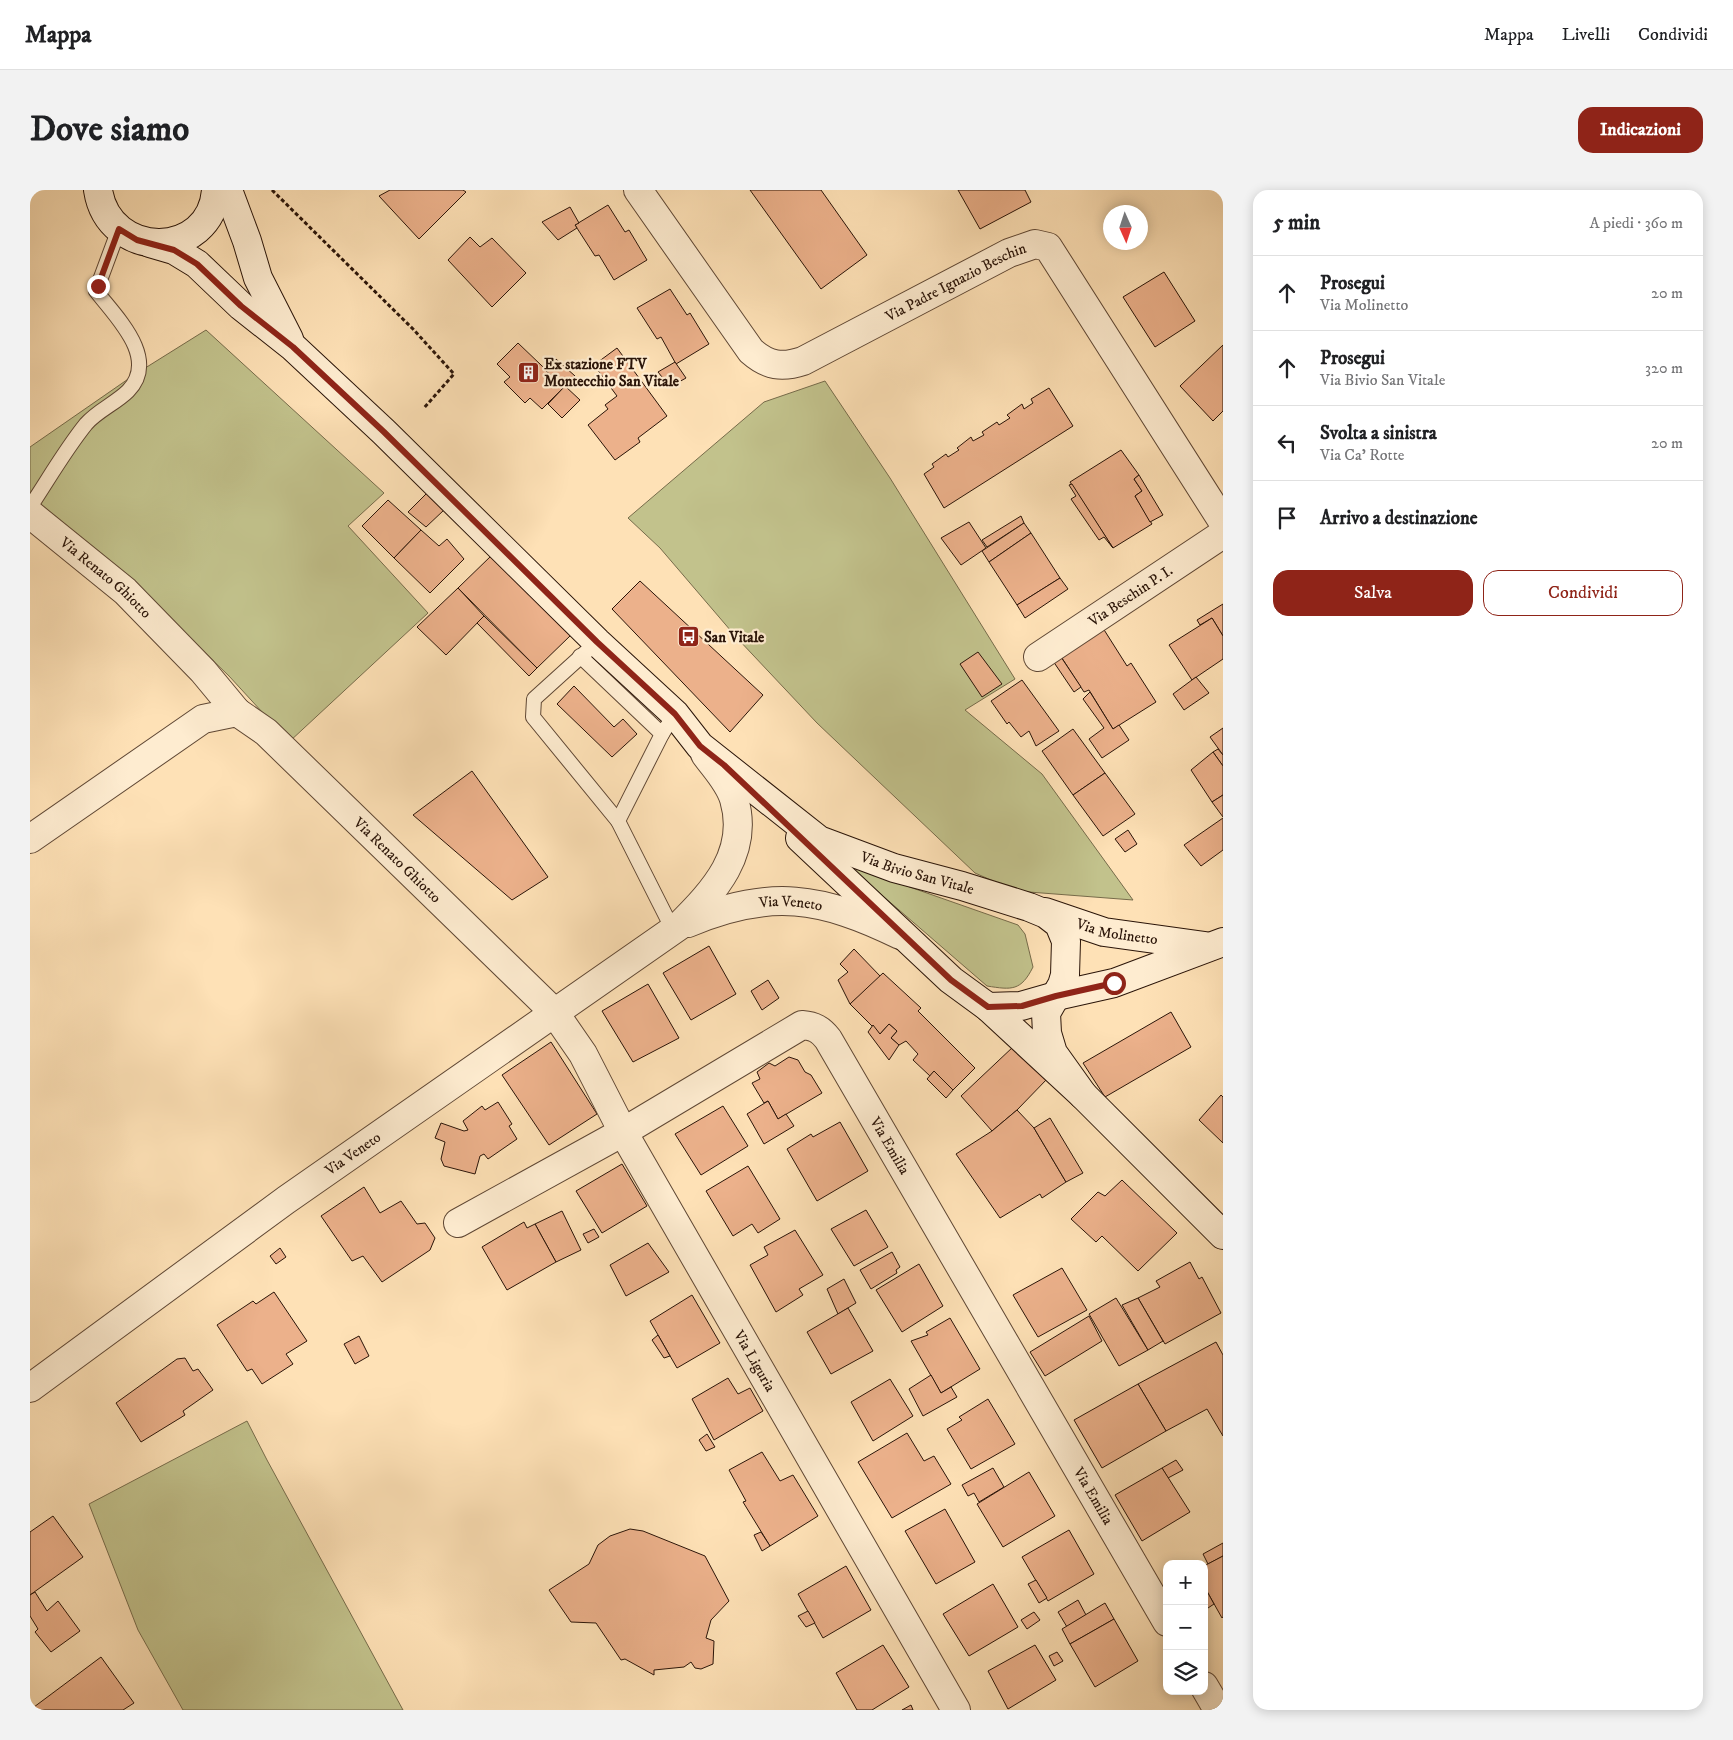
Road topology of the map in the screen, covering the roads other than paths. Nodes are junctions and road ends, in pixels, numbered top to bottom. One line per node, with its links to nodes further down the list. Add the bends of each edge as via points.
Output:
1 (98, 190): 5 (street, Via Bivio San Vitale, via 103,208)
2 (216, 190): 6 (street, Via Bivio San Vitale, via 206,217 190,233 168,242)
3 (228, 190): 7 (street, Via Bivio San Vitale, via 258,278)
4 (638, 190): 10 (street, Via Padre Ignazio Beschin, via 751,351 770,364 780,366 803,361 1008,253 1035,244 1048,247)
5 (119, 229): 6 (street, Via Bivio San Vitale, via 129,237); 8 (lane, via 96,291 134,340 139,361 136,376 128,391 87,423)
6 (150, 243): 7 (street, Via Bivio San Vitale, via 174,250 197,264 241,306)
7 (293, 347): 12 (street, Via Bivio San Vitale, via 384,432)
8 (30, 507)
9 (30, 514): 14 (street, Via Renato Ghiotto, via 125,591 203,671)
10 (1223, 522)
11 (1223, 534): 13 (street, Via Beschin P. I.)
12 (588, 649): 15 (street, Via Bivio San Vitale); 18 (lane, via 534,700 533,718)
13 (1038, 657)
14 (237, 712): 19 (street, via 203,719); 26 (street, Via Renato Ghiotto, via 266,732)
15 (668, 724): 16 (street, Via Bivio San Vitale); 18 (lane)
16 (700, 746): 17 (street, Via Bivio San Vitale); 21 (street, Via Veneto, via 734,798 734,850 725,876)
17 (724, 765): 20 (street, Via Bivio San Vitale, via 819,840 894,868); 22 (street, Via Bivio San Vitale)
18 (618, 821): 21 (lane)
19 (30, 839)
20 (1029, 907): 23 (street, Via Molinetto, via 1104,932); 24 (street, Via Bivio San Vitale, via 1059,924 1066,942 1065,975)
21 (676, 928): 22 (street, Via Veneto, via 726,908 773,900 836,909); 26 (street, Via Veneto)
22 (902, 935): 25 (street, Via Bivio San Vitale, via 951,980)
23 (1216, 944): 24 (street, Via Molinetto, via 1114,983)
24 (1056, 996): 25 (street, via 1022,1006); 27 (street, Via Bivio San Vitale, via 1046,1013 1048,1045)
25 (988, 1007): 27 (street, Via Bivio San Vitale)
26 (554, 1012): 28 (street, Via Liguria, via 583,1054); 31 (street, Via Veneto, via 286,1200)
27 (1083, 1095): 30 (street, Via Bivio San Vitale)
28 (623, 1132): 29 (street, Via Emilia); 32 (street, Via Emilia, via 802,1025 821,1030); 34 (street, Via Liguria)
29 (458, 1223)
30 (1223, 1235)
31 (30, 1388)
32 (1163, 1615)
33 (1208, 1693): 35 (street)
34 (956, 1710)
35 (1218, 1710)

